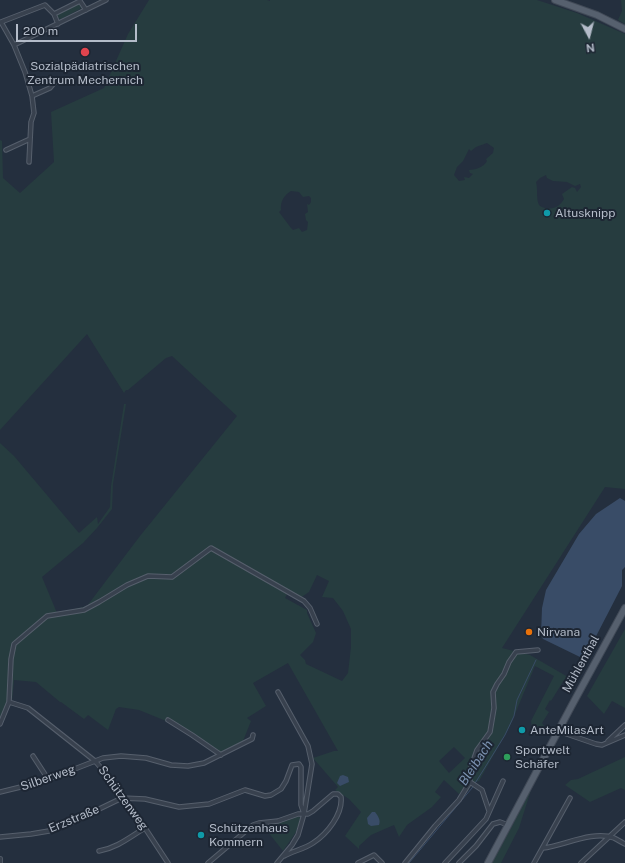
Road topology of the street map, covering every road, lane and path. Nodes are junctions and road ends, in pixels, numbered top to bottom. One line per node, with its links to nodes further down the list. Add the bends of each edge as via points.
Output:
1 (106, 0): 3 (street)
2 (555, 0): 6 (main road)
3 (86, 10): 4 (street, via 80,1); 5 (street)
4 (54, 14): 5 (street); 7 (street, via 45,5 1,22)
5 (58, 24): 7 (street)
6 (625, 28)
7 (14, 45): 9 (street)
8 (55, 82): 9 (street, via 50,88)
9 (32, 96): 10 (street, via 34,113)
10 (30, 139): 11 (street); 12 (street)
11 (6, 150)
12 (29, 162)
13 (625, 608): 21 (main road, Mühlenthal)
14 (316, 624): 17 (street, via 310,608 304,601 211,548 172,577 148,576 126,585 84,610 47,616 14,644)
15 (538, 650): 30 (street, via 516,652 493,692 494,708 490,732 476,750 470,770)
16 (278, 692): 35 (street, via 306,742 312,764)
17 (9, 702): 19 (street); 27 (street, Schützenweg, via 28,708)
18 (168, 720): 25 (street)
19 (0, 724)
20 (625, 725): 24 (street)
21 (558, 732): 24 (street, via 596,744); 37 (main road, Mühlenthal)
22 (253, 735): 25 (street, Silberweg, via 252,739)
23 (625, 735): 24 (street)
24 (607, 742)
25 (221, 755): 27 (street, Silberweg, via 204,763 188,766 128,757 103,758)
26 (33, 756): 28 (street)
27 (95, 761): 28 (street, Silberweg); 32 (street, Schützenweg)
28 (48, 779): 31 (street, Silberweg)
29 (503, 781): 34 (street)
30 (473, 784): 34 (street, via 482,790); 52 (street)
31 (0, 792)
32 (122, 798): 35 (street, via 145,799 179,807 208,804 245,790 265,796 271,795 281,789 292,765 299,764 301,805); 38 (street, Schützenweg); 39 (street, Erzstraße, via 49,831)
33 (570, 798): 42 (street)
34 (489, 812): 53 (street, via 482,824)
35 (304, 814): 44 (street, via 298,835); 44 (street, via 313,811 334,794 341,797 340,810 320,837 312,844); 48 (street, via 253,825)
36 (625, 822): 40 (street)
37 (508, 825): 54 (street, via 500,822 493,824); 55 (main road, Mühlenthal)
38 (145, 828): 43 (street, via 121,843); 47 (street, Schützenweg)
39 (0, 837)
40 (608, 837): 41 (street); 42 (street, via 578,839); 57 (street)
41 (625, 844)
42 (543, 848): 56 (street)
43 (99, 851)
44 (284, 856): 49 (street)
45 (0, 859): 46 (street)
46 (0, 863)
47 (168, 863)
48 (208, 863)
49 (276, 863)
50 (358, 863): 51 (street, via 374,855)
51 (382, 863)
52 (405, 863)
53 (445, 863)
54 (459, 863)
55 (488, 863)
56 (534, 863)
57 (581, 863)

